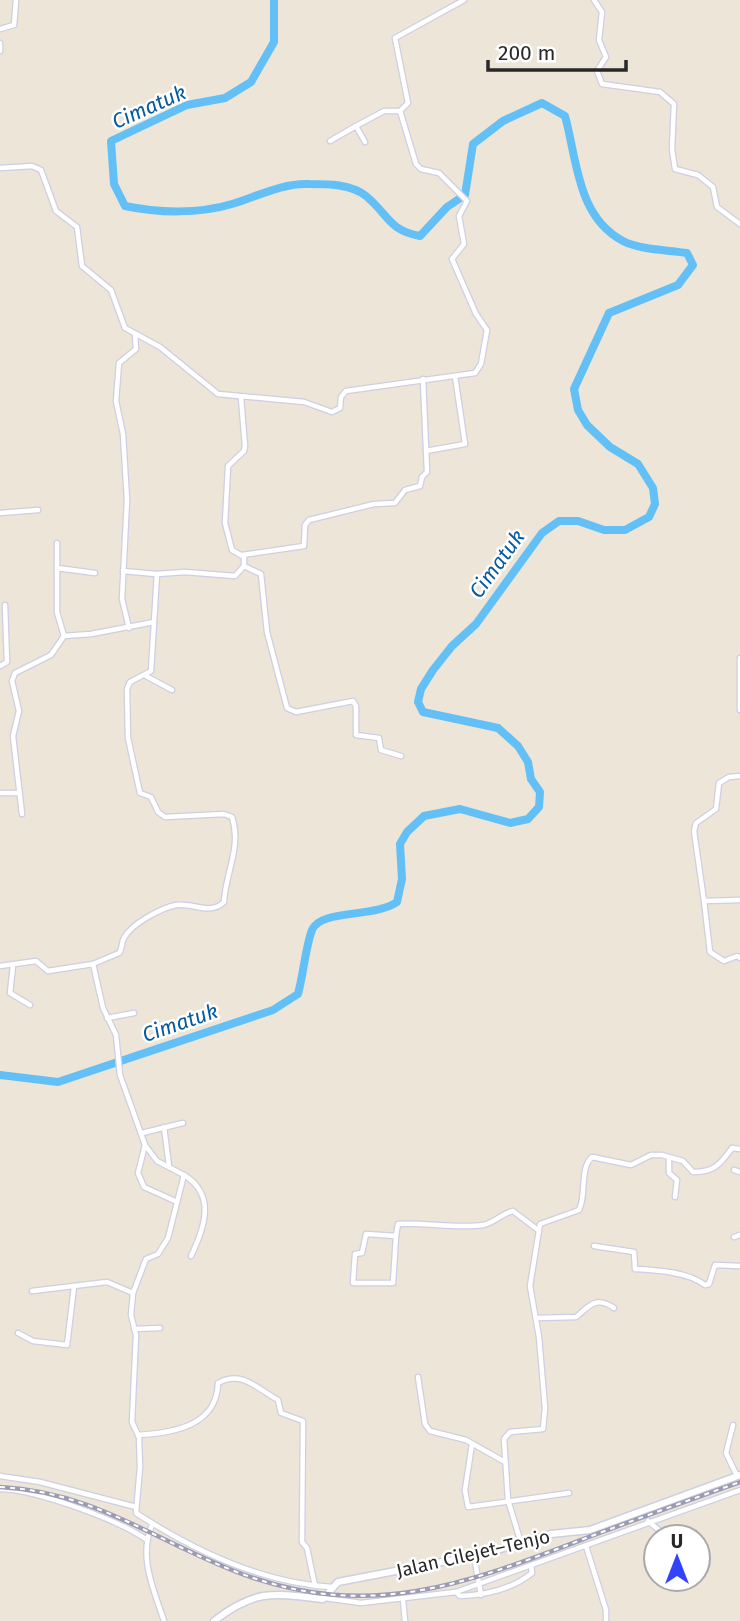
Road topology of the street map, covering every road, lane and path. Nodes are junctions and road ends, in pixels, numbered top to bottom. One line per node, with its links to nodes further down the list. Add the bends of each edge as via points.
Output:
1 (16, 0): 4 (street, via 14,25)
2 (464, 0): 7 (street, via 395,36 408,102)
3 (594, 0): 12 (street, via 602,12 599,40 606,57 597,71 603,83 660,92 674,104 676,169 698,174 713,187 716,207)
4 (0, 29)
5 (0, 43): 6 (street)
6 (0, 51)
7 (400, 111): 8 (street, via 384,111); 14 (street, via 417,166 439,173 465,198 459,219 465,241 452,261 488,333 480,369)
8 (356, 126): 9 (street); 10 (street)
9 (330, 141)
10 (365, 142)
11 (0, 168): 13 (street, via 32,166 41,170 56,211 77,227 82,266 111,290 125,328)
12 (740, 224)
13 (135, 335): 16 (street, via 160,347 213,392); 24 (street, via 136,349 119,363 116,387 127,500)
14 (455, 376): 15 (street); 17 (street, via 465,444)
15 (424, 379): 16 (street, via 346,391 340,408 332,412 304,402); 17 (street)
16 (241, 398): 21 (street, via 245,446 228,466 225,518 232,550)
17 (426, 451): 21 (street, via 427,472 421,484 405,490 397,502 309,520 304,546)
18 (38, 510): 19 (street)
19 (0, 513)
20 (57, 543): 23 (street)
21 (242, 555): 22 (street)
22 (244, 566): 26 (street, via 235,576); 37 (street, via 261,574 267,632 287,708 296,712 353,701 356,735 379,738 381,750)
23 (57, 568): 25 (street); 30 (street, via 57,612)
24 (122, 571): 26 (street); 29 (street)
25 (95, 573)
26 (157, 574): 28 (street)
27 (5, 605): 32 (street)
28 (153, 622): 29 (street); 34 (street, via 151,671)
29 (129, 628): 30 (street)
30 (64, 636): 33 (street, via 56,652)
31 (740, 658): 36 (street)
32 (3, 665): 33 (street)
33 (15, 673): 40 (street)
34 (146, 676): 35 (street); 45 (street, via 130,682 128,689 128,738 139,789 166,817 228,814 235,826 234,857 224,883 223,905 168,908 129,931 120,953)
35 (172, 690)
36 (740, 710)
37 (401, 756)
38 (740, 776): 43 (street, via 719,783 716,809 695,826)
39 (1, 793): 40 (street)
40 (18, 793): 41 (street)
41 (22, 814)
42 (740, 900): 43 (street)
43 (704, 901): 44 (street, via 710,952 724,961)
44 (740, 958)
45 (93, 964): 47 (street, via 48,971 36,961); 50 (street)
46 (0, 966): 47 (street)
47 (13, 966): 48 (street, via 10,993)
48 (30, 1005)
49 (134, 1013): 50 (street)
50 (107, 1018): 53 (street, via 114,1030 120,1075)
51 (183, 1123): 52 (street)
52 (164, 1127): 53 (street); 57 (street)
53 (142, 1133): 54 (street)
54 (145, 1145): 57 (street, via 157,1161); 60 (street, via 138,1173 144,1187)
55 (740, 1149): 56 (street, via 732,1149 711,1171 693,1172 683,1161)
56 (669, 1159): 59 (street, via 668,1173 677,1180); 61 (street, via 654,1154 631,1165 592,1157 585,1166 579,1210 544,1222)
57 (169, 1166): 58 (street)
58 (184, 1175): 60 (street); 66 (street, via 199,1190 206,1214)
59 (674, 1197)
60 (176, 1201): 70 (street, via 168,1238 158,1254 146,1259)
61 (538, 1230): 63 (street, via 513,1211 481,1225 398,1224); 72 (street, via 530,1283)
62 (740, 1235): 64 (street)
63 (396, 1237): 63 (street, via 366,1234 362,1253 355,1254 353,1283 393,1283)
64 (734, 1237)
65 (594, 1246): 67 (street, via 634,1252 635,1269 697,1279 707,1286 715,1265)
66 (191, 1256)
67 (740, 1266)
68 (74, 1287): 69 (street); 70 (street, via 110,1282); 75 (street, via 67,1345)
69 (32, 1291)
70 (133, 1293): 74 (street)
71 (614, 1308): 72 (street, via 593,1303 576,1317)
72 (536, 1318): 80 (street, via 545,1405 543,1430 506,1434)
73 (160, 1328): 74 (street)
74 (134, 1329): 78 (street, via 132,1422)
75 (18, 1334)
76 (418, 1377): 79 (street, via 426,1428)
77 (733, 1424): 82 (street, via 726,1453)
78 (138, 1435): 87 (street); 97 (street, via 181,1430 201,1419 213,1406 218,1382 230,1377 242,1378 278,1400 281,1413 303,1421 302,1542)
79 (472, 1444): 80 (street); 86 (street, via 466,1504 470,1508)
80 (505, 1463): 86 (street)
81 (0, 1476): 87 (street)
82 (738, 1476): 92 (main road, Jalan Cilejet–Tenjo, via 590,1530 551,1534)
83 (0, 1489): 91 (street, via 27,1491 79,1508)
84 (740, 1490): 88 (street)
85 (569, 1493): 86 (street)
86 (508, 1500): 92 (street)
87 (136, 1507): 90 (street, via 136,1513)
88 (648, 1521): 89 (street); 93 (street)
89 (650, 1523)
90 (152, 1525): 91 (street); 97 (street, via 262,1576)
91 (147, 1539): 103 (street, via 149,1575)
92 (521, 1544): 94 (main road, Jalan Cilejet–Tenjo)
93 (586, 1546): 95 (street); 106 (street)
94 (474, 1556): 96 (street); 98 (main road, Jalan Cilejet–Tenjo, via 338,1582)
95 (531, 1564): 96 (street); 100 (street, via 532,1573 518,1584)
96 (479, 1584): 99 (street); 100 (street)
97 (315, 1586): 98 (street)
98 (332, 1587): 101 (main road)
99 (456, 1592): 100 (street); 102 (street)
100 (481, 1595)
101 (325, 1598): 102 (street, via 361,1603); 104 (main road, via 265,1594)
102 (403, 1600): 105 (street)
103 (164, 1621)
104 (214, 1621)
105 (405, 1621)
106 (606, 1621)

